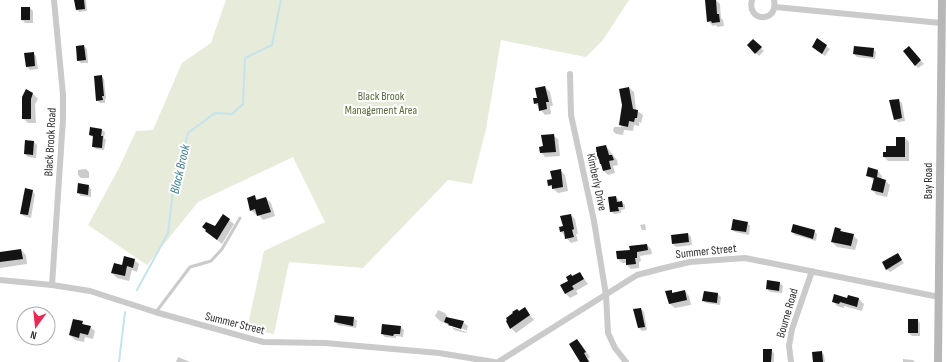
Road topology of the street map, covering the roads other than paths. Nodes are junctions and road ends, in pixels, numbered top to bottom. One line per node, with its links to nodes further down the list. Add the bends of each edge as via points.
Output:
1 (54, 0): 11 (street, Black Brook Road, via 63,101)
2 (752, 0): 5 (street, via 753,12 762,18 769,16)
3 (774, 0): 5 (street)
4 (942, 0): 6 (main road, Bay Road)
5 (775, 7): 6 (street)
6 (941, 23): 13 (main road, Bay Road)
7 (570, 74): 12 (street, Kimberly Drive, via 571,115 594,221)
8 (240, 218): 14 (lane, via 222,249 211,261 190,267)
9 (812, 271): 12 (street, Summer Street, via 745,258 690,262 637,276); 13 (street, Summer Street); 18 (street, Bourne Road, via 792,329 789,346)
10 (0, 280): 11 (street, Summer Street)
11 (52, 285): 14 (street, Summer Street, via 90,291)
12 (606, 295): 16 (street, Summer Street); 17 (street, Kimberly Drive, via 608,333)
13 (939, 297): 19 (main road, Bay Road)
14 (155, 312): 15 (street, Summer Street, via 263,342 325,343)
15 (494, 362)
16 (498, 362)
17 (626, 362)
18 (791, 362)
19 (938, 362)

